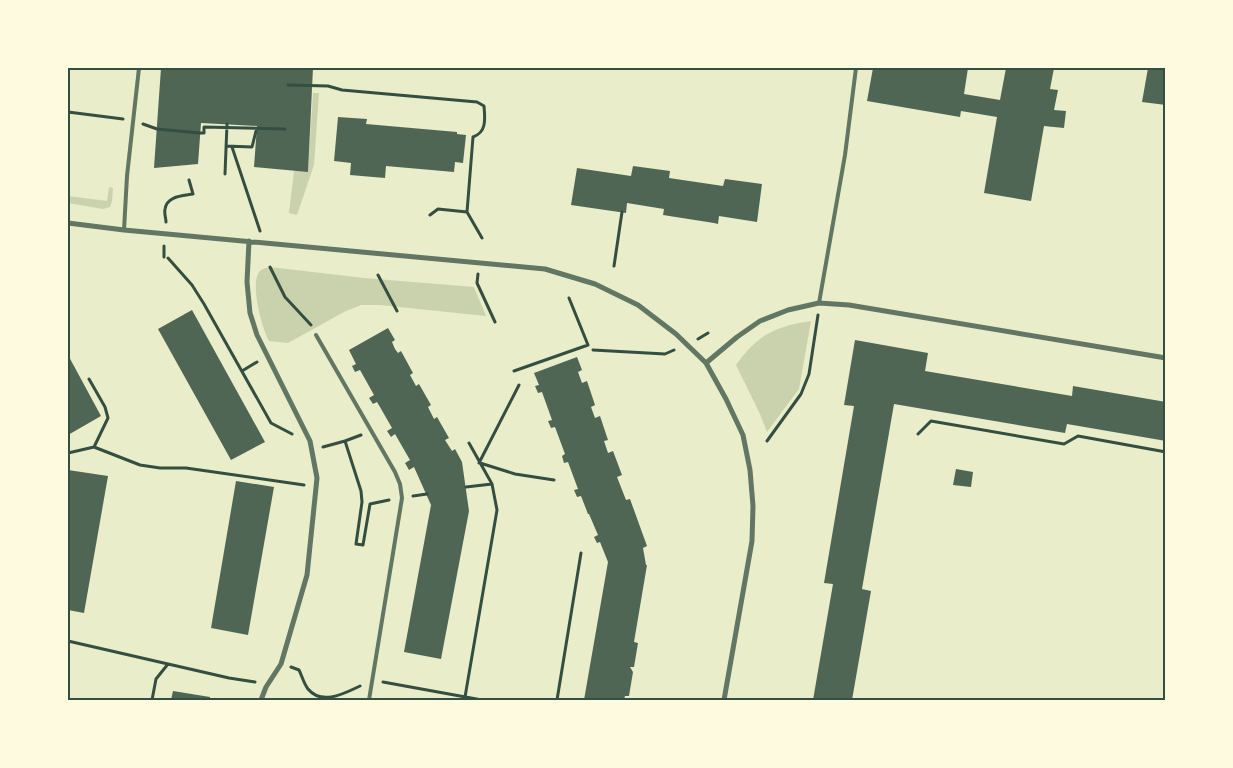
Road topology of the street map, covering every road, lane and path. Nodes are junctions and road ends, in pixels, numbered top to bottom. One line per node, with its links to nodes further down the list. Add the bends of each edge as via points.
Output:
1 (140, 68): 5 (lane)
2 (856, 68): 27 (lane, via 845,155)
3 (288, 85): 13 (path, via 328,86 477,102 484,106 484,128 473,137)
4 (68, 112): 5 (path)
5 (134, 120): 6 (path, via 157,129 200,133 204,133 204,127); 17 (lane)
6 (227, 126): 7 (path); 9 (path)
7 (285, 130)
8 (256, 131): 10 (path, via 252,147)
9 (226, 146): 10 (path); 11 (path)
10 (232, 147): 21 (path)
11 (225, 174)
12 (189, 180): 18 (path, via 193,194 170,200 164,210)
13 (467, 212): 15 (path, via 438,209); 19 (path)
14 (622, 212): 23 (path)
15 (430, 215)
16 (68, 223): 17 (street)
17 (124, 230): 18 (street)
18 (165, 234): 20 (street); 37 (path, via 166,257 192,285)
19 (482, 238)
20 (249, 241): 21 (street); 46 (street, via 247,282 250,313 257,335 310,441)
21 (263, 243): 22 (street)
22 (480, 263): 29 (path, via 477,283); 32 (street, via 545,269 595,284 638,305)
23 (614, 266)
24 (270, 267): 31 (path, via 285,297)
25 (378, 276): 28 (path)
26 (570, 298): 38 (path, via 588,345)
27 (819, 303): 34 (street); 36 (street, via 788,310 760,322); 43 (path, via 809,374 801,394)
28 (397, 311)
29 (495, 322)
30 (708, 333): 32 (path)
31 (316, 335): 54 (lane, via 395,472)
32 (686, 344): 33 (path, via 665,354); 36 (street)
33 (593, 350)
34 (1166, 358)
35 (258, 362): 37 (path)
36 (706, 363): 64 (street, via 742,435 750,470 753,506 752,541)
37 (242, 371): 42 (path, via 271,423)
38 (514, 371)
39 (89, 380): 45 (path, via 108,418)
40 (520, 385): 49 (path)
41 (918, 434): 47 (path, via 931,421 1064,444 1078,436)
42 (295, 436)
43 (767, 441)
44 (469, 443): 49 (path)
45 (94, 447): 48 (path); 52 (path, via 140,465 186,468)
46 (311, 450): 54 (path, via 345,441 361,491 356,544 363,546 370,504); 61 (street, via 317,478 307,575 281,664)
47 (1166, 452)
48 (68, 453)
49 (479, 463): 50 (path, via 515,474); 51 (path)
50 (554, 480)
51 (492, 484): 53 (path); 59 (path, via 497,510)
52 (304, 485)
53 (466, 486)
54 (402, 498): 62 (lane)
55 (581, 553): 63 (path)
56 (68, 641): 57 (path)
57 (168, 664): 58 (path); 60 (path, via 156,679)
58 (258, 683)
59 (465, 697)
60 (152, 700)
61 (261, 700)
62 (369, 700)
63 (557, 700)
64 (724, 700)

